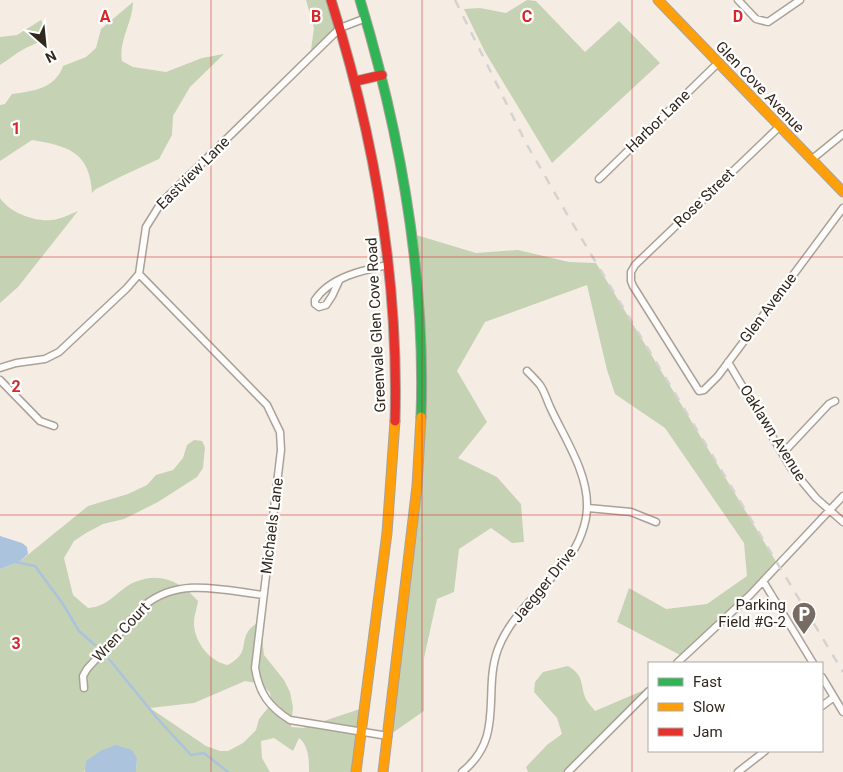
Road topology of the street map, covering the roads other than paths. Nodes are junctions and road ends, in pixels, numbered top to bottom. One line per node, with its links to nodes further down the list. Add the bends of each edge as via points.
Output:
1 (331, 0): 7 (main road, Greenvale Glen Cove Road)
2 (360, 0): 6 (main road)
3 (658, 0): 8 (main road, Glen Cove Avenue)
4 (738, 0): 5 (street, via 762,22 770,21)
5 (800, 0)
6 (366, 18): 7 (street, Eastview Lane); 9 (main road)
7 (340, 28): 10 (main road, Greenvale Glen Cove Road); 19 (street, Eastview Lane, via 162,203 146,228)
8 (718, 63): 11 (main road, Glen Cove Avenue); 14 (street, Harbor Lane)
9 (382, 75): 10 (main road); 45 (main road, via 400,150 412,231 418,292 422,408 414,524)
10 (356, 81): 18 (main road, Greenvale Glen Cove Road, via 376,166)
11 (779, 127): 13 (main road, Glen Cove Avenue); 24 (street, Rose Street, via 654,246 632,272 633,286)
12 (843, 134): 13 (street)
13 (811, 160): 15 (main road, Glen Cove Avenue)
14 (599, 178)
15 (839, 184): 16 (main road, Glen Cove Avenue)
16 (843, 192)
17 (843, 208): 21 (street, Glen Avenue)
18 (388, 265): 20 (street, via 355,273); 44 (main road, Greenvale Glen Cove Road, via 396,388 394,427 387,530)
19 (139, 274): 22 (street, via 59,352 45,359); 35 (street, Michaels Lane, via 257,393 275,418 280,432 280,450)
20 (339, 281)
21 (728, 362): 24 (street, Glen Avenue, via 704,390 699,391); 28 (street, Oaklawn Avenue)
22 (0, 368)
23 (527, 371): 30 (street, Jaegger Drive, via 540,385 570,447 584,481)
24 (691, 379)
25 (0, 380): 27 (street, via 40,421)
26 (835, 401): 28 (street)
27 (54, 426)
28 (782, 453): 31 (street, Oaklawn Avenue, via 800,479)
29 (843, 496): 31 (street)
30 (588, 508): 32 (street, via 630,512); 49 (street, Jaegger Drive, via 580,538 570,556 517,616 500,643 492,676 491,721 485,742)
31 (830, 510): 33 (street, Oaklawn Avenue); 34 (street)
32 (656, 522)
33 (843, 522)
34 (763, 581): 36 (street); 37 (street)
35 (263, 595): 39 (street, Wren Court, via 186,587 156,596 87,669 83,676); 44 (street, Michaels Lane, via 255,668 257,684 265,699 290,720)
36 (678, 662)
37 (812, 662)
38 (823, 679): 41 (street)
39 (84, 688)
40 (648, 692): 50 (street)
41 (834, 697): 42 (street); 43 (street)
42 (823, 705)
43 (843, 713)
44 (360, 732): 45 (street, Michaels Lane); 47 (main road, Greenvale Glen Cove Road)
45 (388, 736): 48 (main road)
46 (764, 752): 51 (street)
47 (356, 772)
48 (383, 772)
49 (462, 772)
50 (568, 772)
51 (738, 772)

